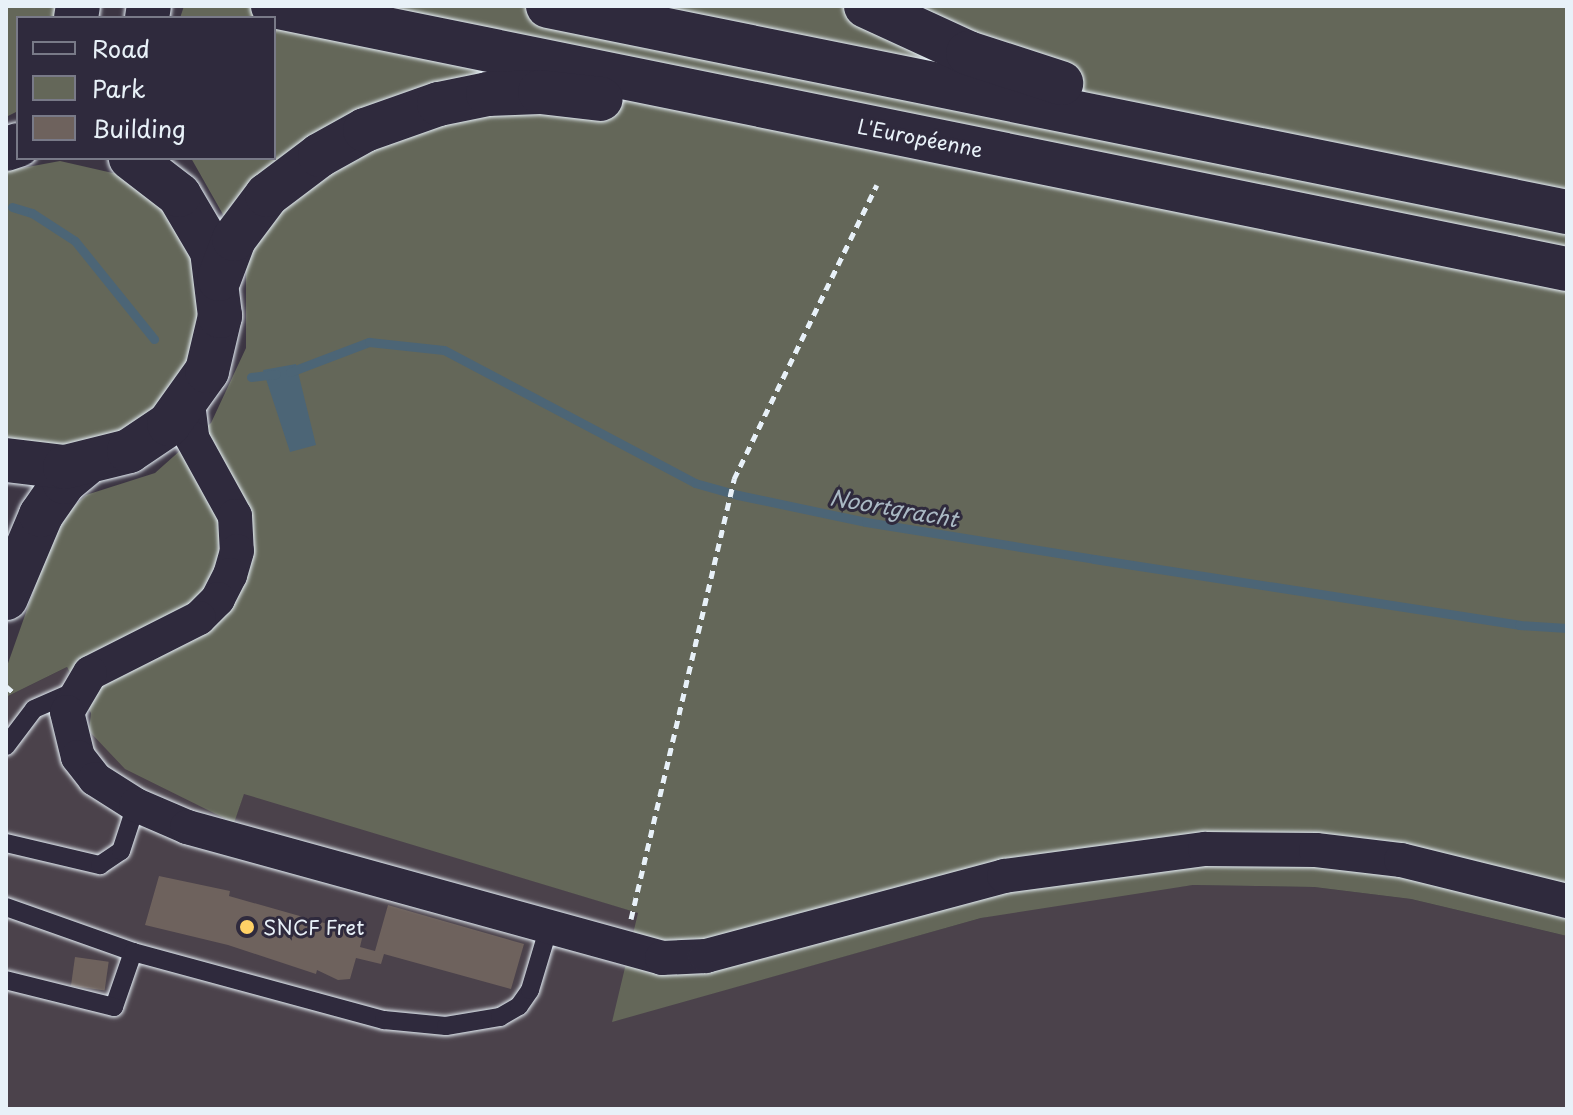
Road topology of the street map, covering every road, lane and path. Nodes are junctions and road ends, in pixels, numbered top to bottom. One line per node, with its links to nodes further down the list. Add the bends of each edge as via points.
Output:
1 (273, 6): 4 (main road, L'Européenne)
2 (866, 6): 6 (main road, via 993,63)
3 (557, 8): 6 (main road)
4 (952, 144): 10 (main road, L'Européenne); 11 (main road, via 740,122 558,94 472,97 365,130 303,165 248,216)
5 (135, 160): 7 (main road)
6 (1338, 165): 9 (main road)
7 (164, 173): 11 (main road, via 205,234)
8 (877, 185): 25 (path, via 737,470)
9 (1567, 212)
10 (1567, 269)
11 (219, 279): 12 (main road, via 218,335 207,371)
12 (188, 403): 13 (main road); 16 (street, via 192,438)
13 (146, 442): 15 (main road); 16 (street, via 181,452)
14 (6, 460): 15 (main road, via 46,467)
15 (84, 465): 17 (main road, via 64,482 41,515)
16 (222, 487): 18 (street, via 233,506 238,540 235,563 218,599 199,618 90,673)
17 (6, 598)
18 (75, 691): 19 (lane, via 34,709); 20 (street, via 67,725 78,757 95,779)
19 (6, 746)
20 (136, 805): 21 (lane, via 121,851 100,865); 24 (street, via 233,841)
21 (6, 843)
22 (1567, 901): 25 (street, via 1401,860 1316,850 1205,849 1130,855 978,881 706,956 662,958)
23 (6, 907): 26 (lane)
24 (548, 930): 25 (street); 26 (lane, via 530,990 519,1006 500,1017 446,1026 384,1020)
25 (623, 951)
26 (133, 952): 27 (lane, via 114,1007)
27 (6, 980)

